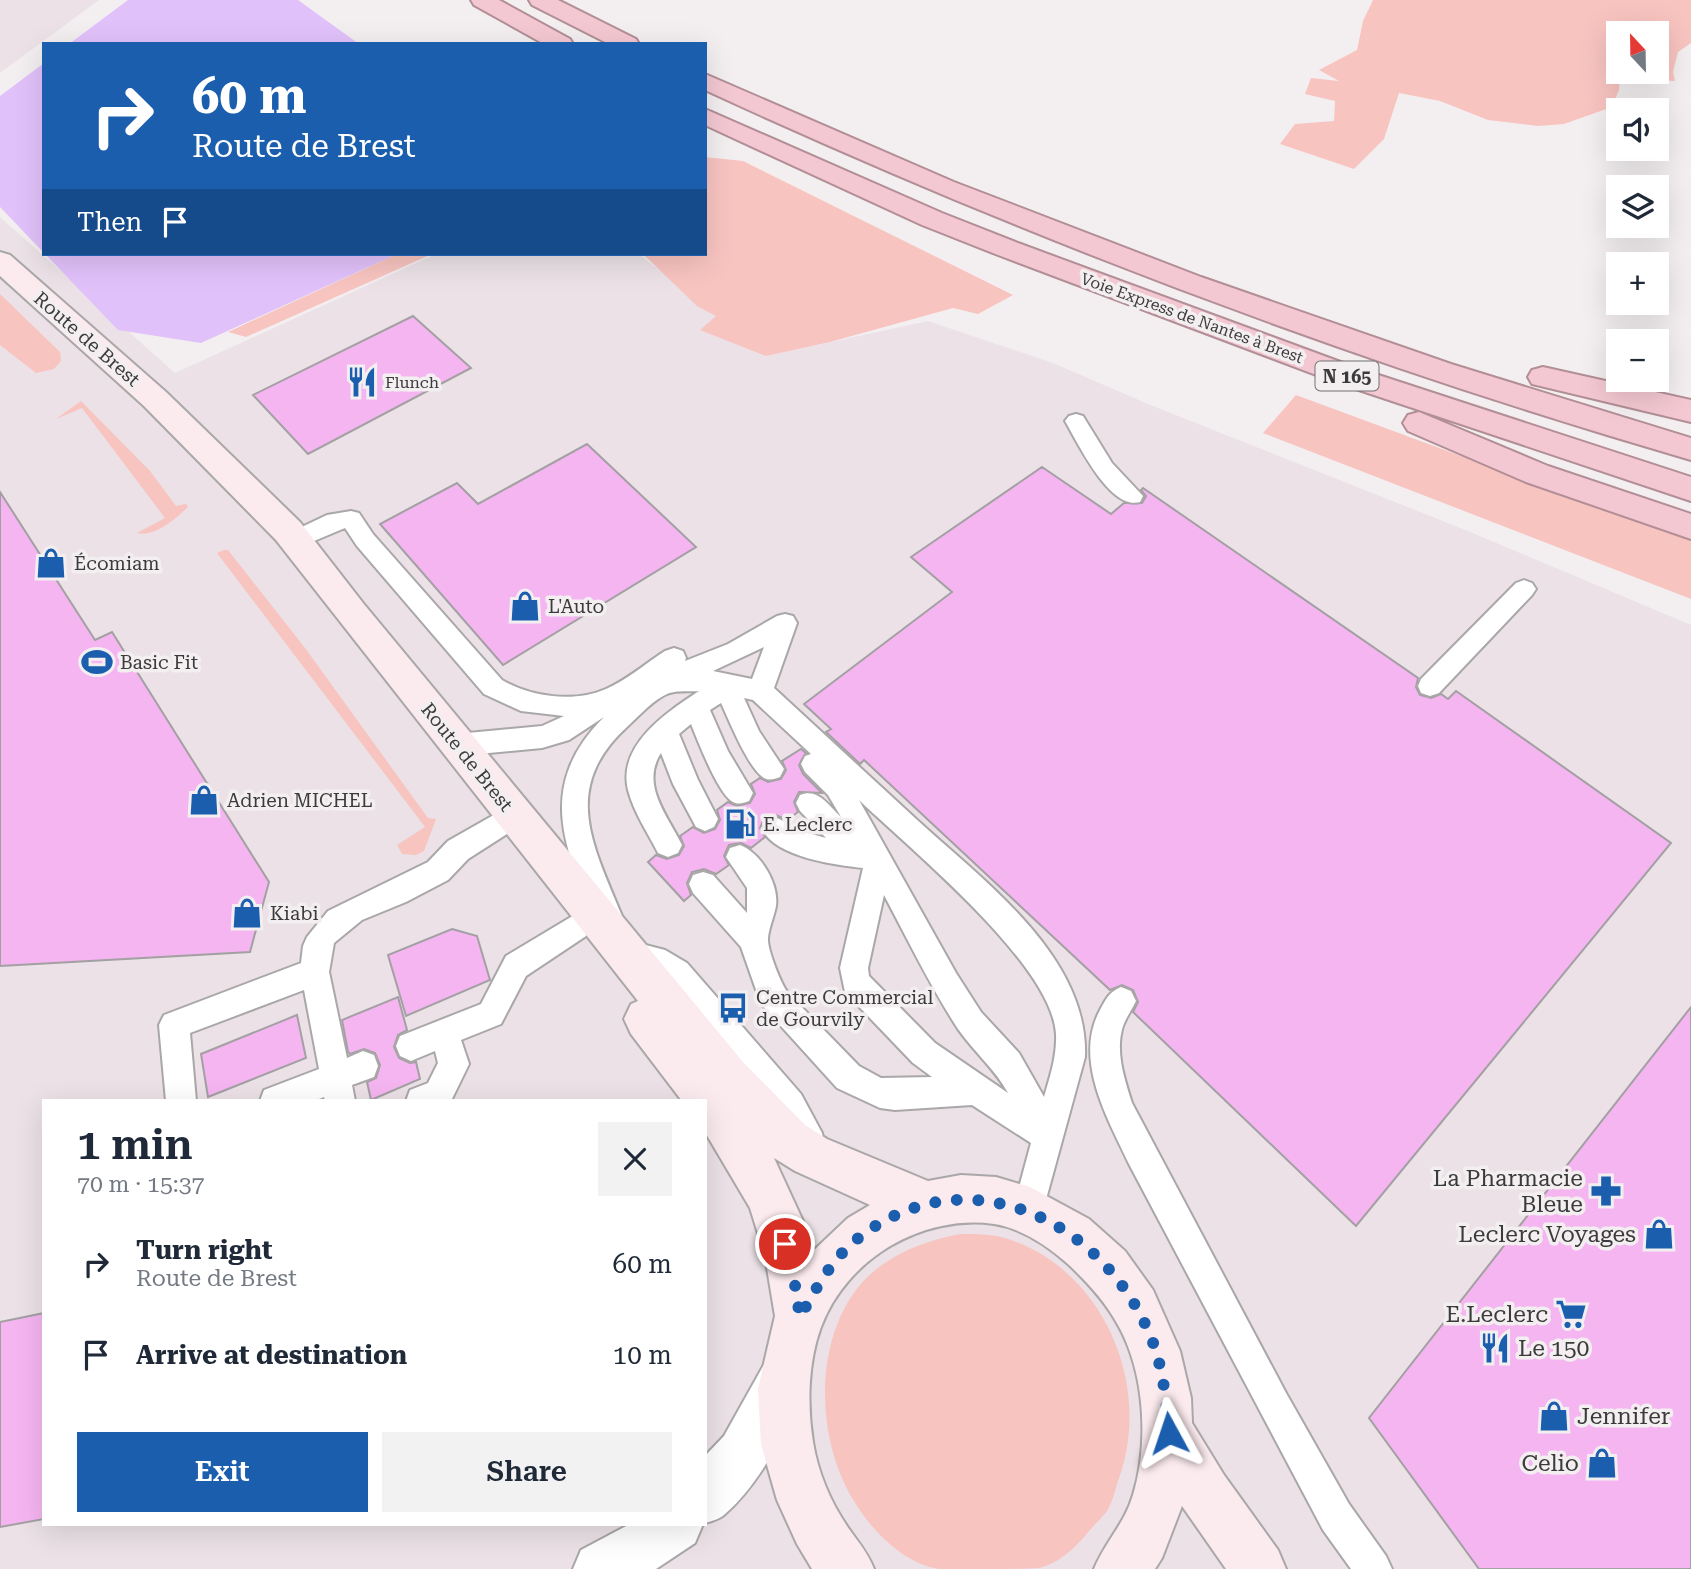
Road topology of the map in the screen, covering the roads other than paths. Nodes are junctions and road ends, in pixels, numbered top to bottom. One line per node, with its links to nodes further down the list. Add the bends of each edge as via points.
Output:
1 (482, 0): 3 (highway)
2 (540, 0): 4 (highway)
3 (558, 42)
4 (624, 42)
5 (707, 82): 9 (highway, Voie Express de Nantes à Brest / N 165, via 919,177)
6 (707, 117): 7 (highway, Voie Express de Nantes à Brest / N 165)
7 (1008, 249): 13 (highway, Voie Express de Nantes à Brest / N 165, via 1343,374); 15 (highway, via 1537,474)
8 (11, 272): 16 (main road, Route de Brest, via 155,399); 31 (main road, Route de Brest, via 94,366 254,530)
9 (1304, 323): 10 (highway); 12 (highway, Voie Express de Nantes à Brest / N 165)
10 (1691, 411)
11 (1076, 421): 14 (lane, via 1104,469)
12 (1691, 449)
13 (1691, 489)
14 (1132, 496)
15 (1691, 527)
16 (296, 540): 23 (lane, via 335,521 351,519 392,572 493,687 507,697 558,707); 26 (main road, Route de Brest)
17 (1524, 589): 21 (lane)
18 (785, 623): 19 (lane); 22 (lane); 23 (lane, via 680,655)
19 (662, 684): 20 (lane, via 709,680); 40 (lane, via 594,744 575,784 575,813 586,855)
20 (726, 686): 22 (lane); 24 (lane); 27 (lane, via 749,737); 35 (lane, via 837,787)
21 (1430, 686)
22 (760, 691): 55 (lane, via 1011,925 1049,977 1071,1033 1070,1057)
23 (613, 698): 26 (lane, via 560,732)
24 (696, 707): 25 (lane); 28 (lane)
25 (665, 731): 30 (lane); 33 (lane, via 640,768 648,807)
26 (457, 745): 31 (main road, Route de Brest)
27 (771, 769)
28 (740, 793)
29 (809, 803): 35 (lane)
30 (705, 819)
31 (506, 821): 37 (lane, via 458,850 438,871); 38 (main road, Route de Brest); 40 (main road, Route de Brest)
32 (775, 829): 35 (lane, via 820,851)
33 (668, 845)
34 (740, 857): 39 (lane, via 762,885 764,898)
35 (869, 857): 47 (lane, via 855,982 924,1053); 55 (lane, via 971,1023 1008,1063)
36 (703, 884): 39 (lane)
37 (396, 893): 41 (lane, via 338,920 317,946)
38 (576, 927): 43 (lane, via 516,966 491,1014); 45 (main road, Route de Brest)
39 (753, 940): 47 (lane, via 771,994 848,1077 895,1095)
40 (622, 949): 57 (main road, Route de Brest, via 727,1078 789,1141 871,1182)
41 (315, 972): 46 (lane); 48 (lane, via 174,1025)
42 (1121, 1001): 68 (lane, via 1109,1021 1105,1045 1118,1107 1274,1405 1336,1517)
43 (444, 1034): 44 (lane); 50 (lane, via 454,1065 439,1095)
44 (411, 1046)
45 (671, 1051): 51 (lane, via 671,1083); 52 (main road, Route de Brest)
46 (346, 1081): 49 (lane)
47 (975, 1090): 55 (lane)
48 (181, 1099)
49 (282, 1099)
50 (427, 1099)
51 (682, 1099)
52 (705, 1099)
53 (707, 1102): 56 (main road, Route de Brest)
54 (707, 1135): 56 (lane, via 728,1162)
55 (1049, 1136): 58 (lane)
56 (753, 1167): 59 (main road, Route de Brest, via 779,1221)
57 (928, 1203): 58 (main road, via 993,1201); 59 (main road, via 890,1218 855,1240 825,1272)
58 (1029, 1210): 61 (main road, via 1064,1229 1099,1257 1128,1292 1150,1335 1165,1383)
59 (800, 1317): 60 (main road)
60 (783, 1379): 62 (street, via 742,1454); 65 (main road, via 794,1476 811,1517)
61 (1169, 1433): 66 (main road, via 1162,1488 1142,1540); 67 (main road)
62 (707, 1495)
63 (673, 1526): 64 (street)
64 (600, 1569)
65 (847, 1569)
66 (1121, 1569)
67 (1259, 1569)
68 (1373, 1569)

